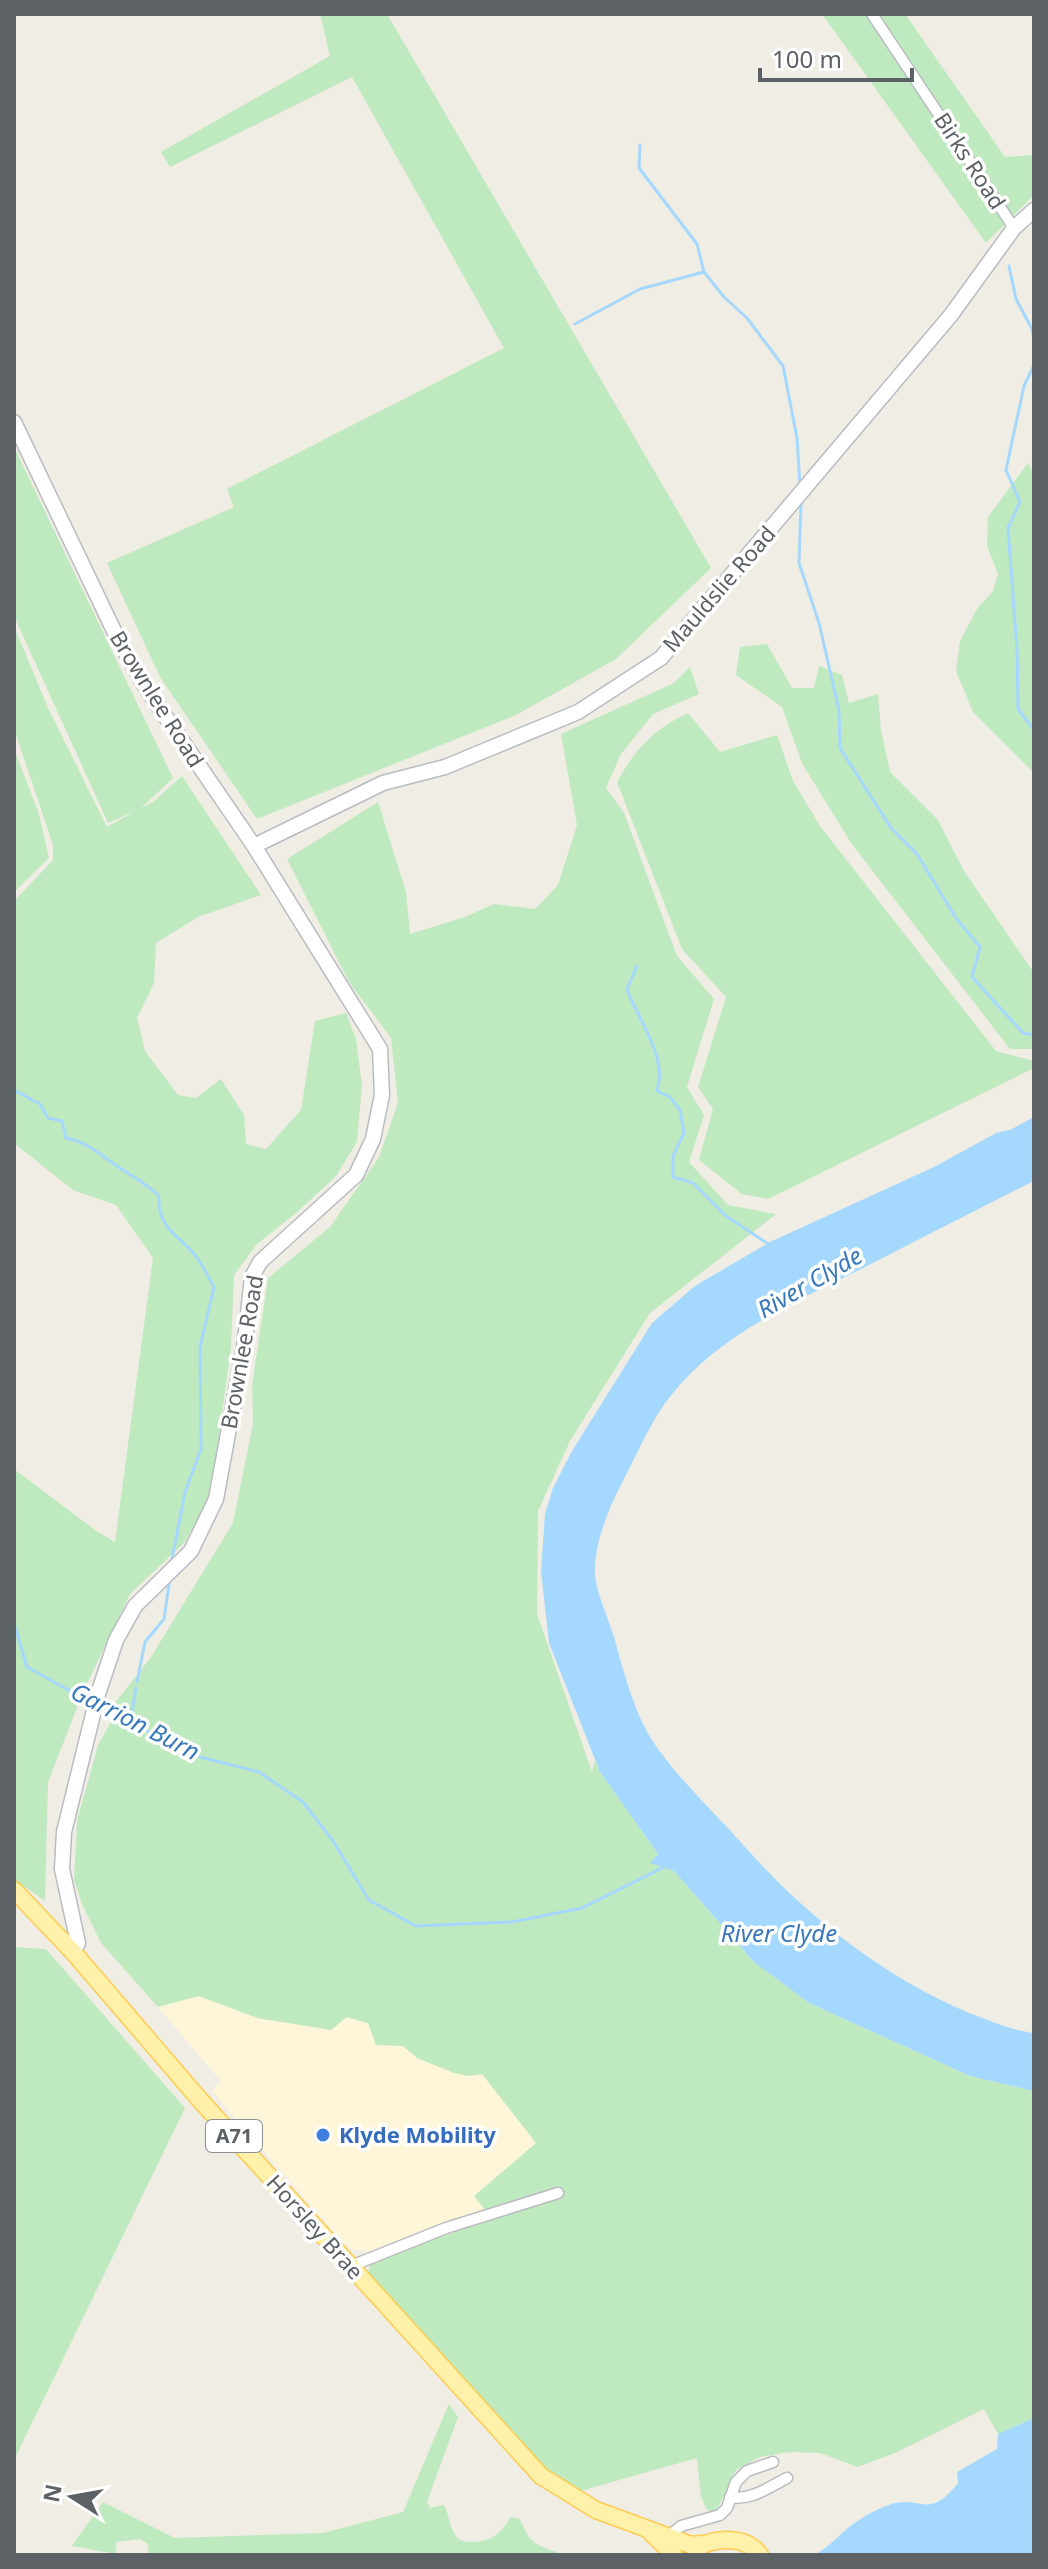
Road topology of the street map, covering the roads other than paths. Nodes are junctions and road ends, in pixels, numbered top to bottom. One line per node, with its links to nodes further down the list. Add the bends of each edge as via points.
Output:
1 (872, 14): 3 (street, Birks Road)
2 (1034, 210): 3 (main road, Mauldslie Road)
3 (1014, 228): 5 (main road, Mauldslie Road, via 951,315 661,658 578,712 445,767 383,783)
4 (14, 422): 5 (main road, Brownlee Road, via 146,688)
5 (254, 846): 7 (main road, Brownlee Road, via 380,1049 382,1095 373,1139 356,1175 260,1262 252,1277 216,1499 191,1551 135,1606 116,1640 64,1832 62,1869 78,1943)
6 (14, 1890): 7 (main road, Horsley Brae / A71)
7 (73, 1952): 9 (main road, Horsley Brae / A71)
8 (558, 2193): 9 (street, via 446,2228)
9 (351, 2266): 13 (main road, Horsley Brae / A71, via 541,2476 596,2510)
10 (773, 2462): 12 (street, via 747,2471)
11 (787, 2478): 12 (street, via 751,2497)
12 (730, 2497): 14 (street, via 720,2515 681,2526)
13 (644, 2527): 14 (main road, Horsley Brae / A71); 16 (main road, Horsley Brae / A71)
14 (669, 2536): 15 (main road, Horsley Brae / A71)
15 (702, 2544): 17 (main road); 18 (main road, A71, via 742,2541)
16 (674, 2555)
17 (688, 2555)
18 (760, 2555)

